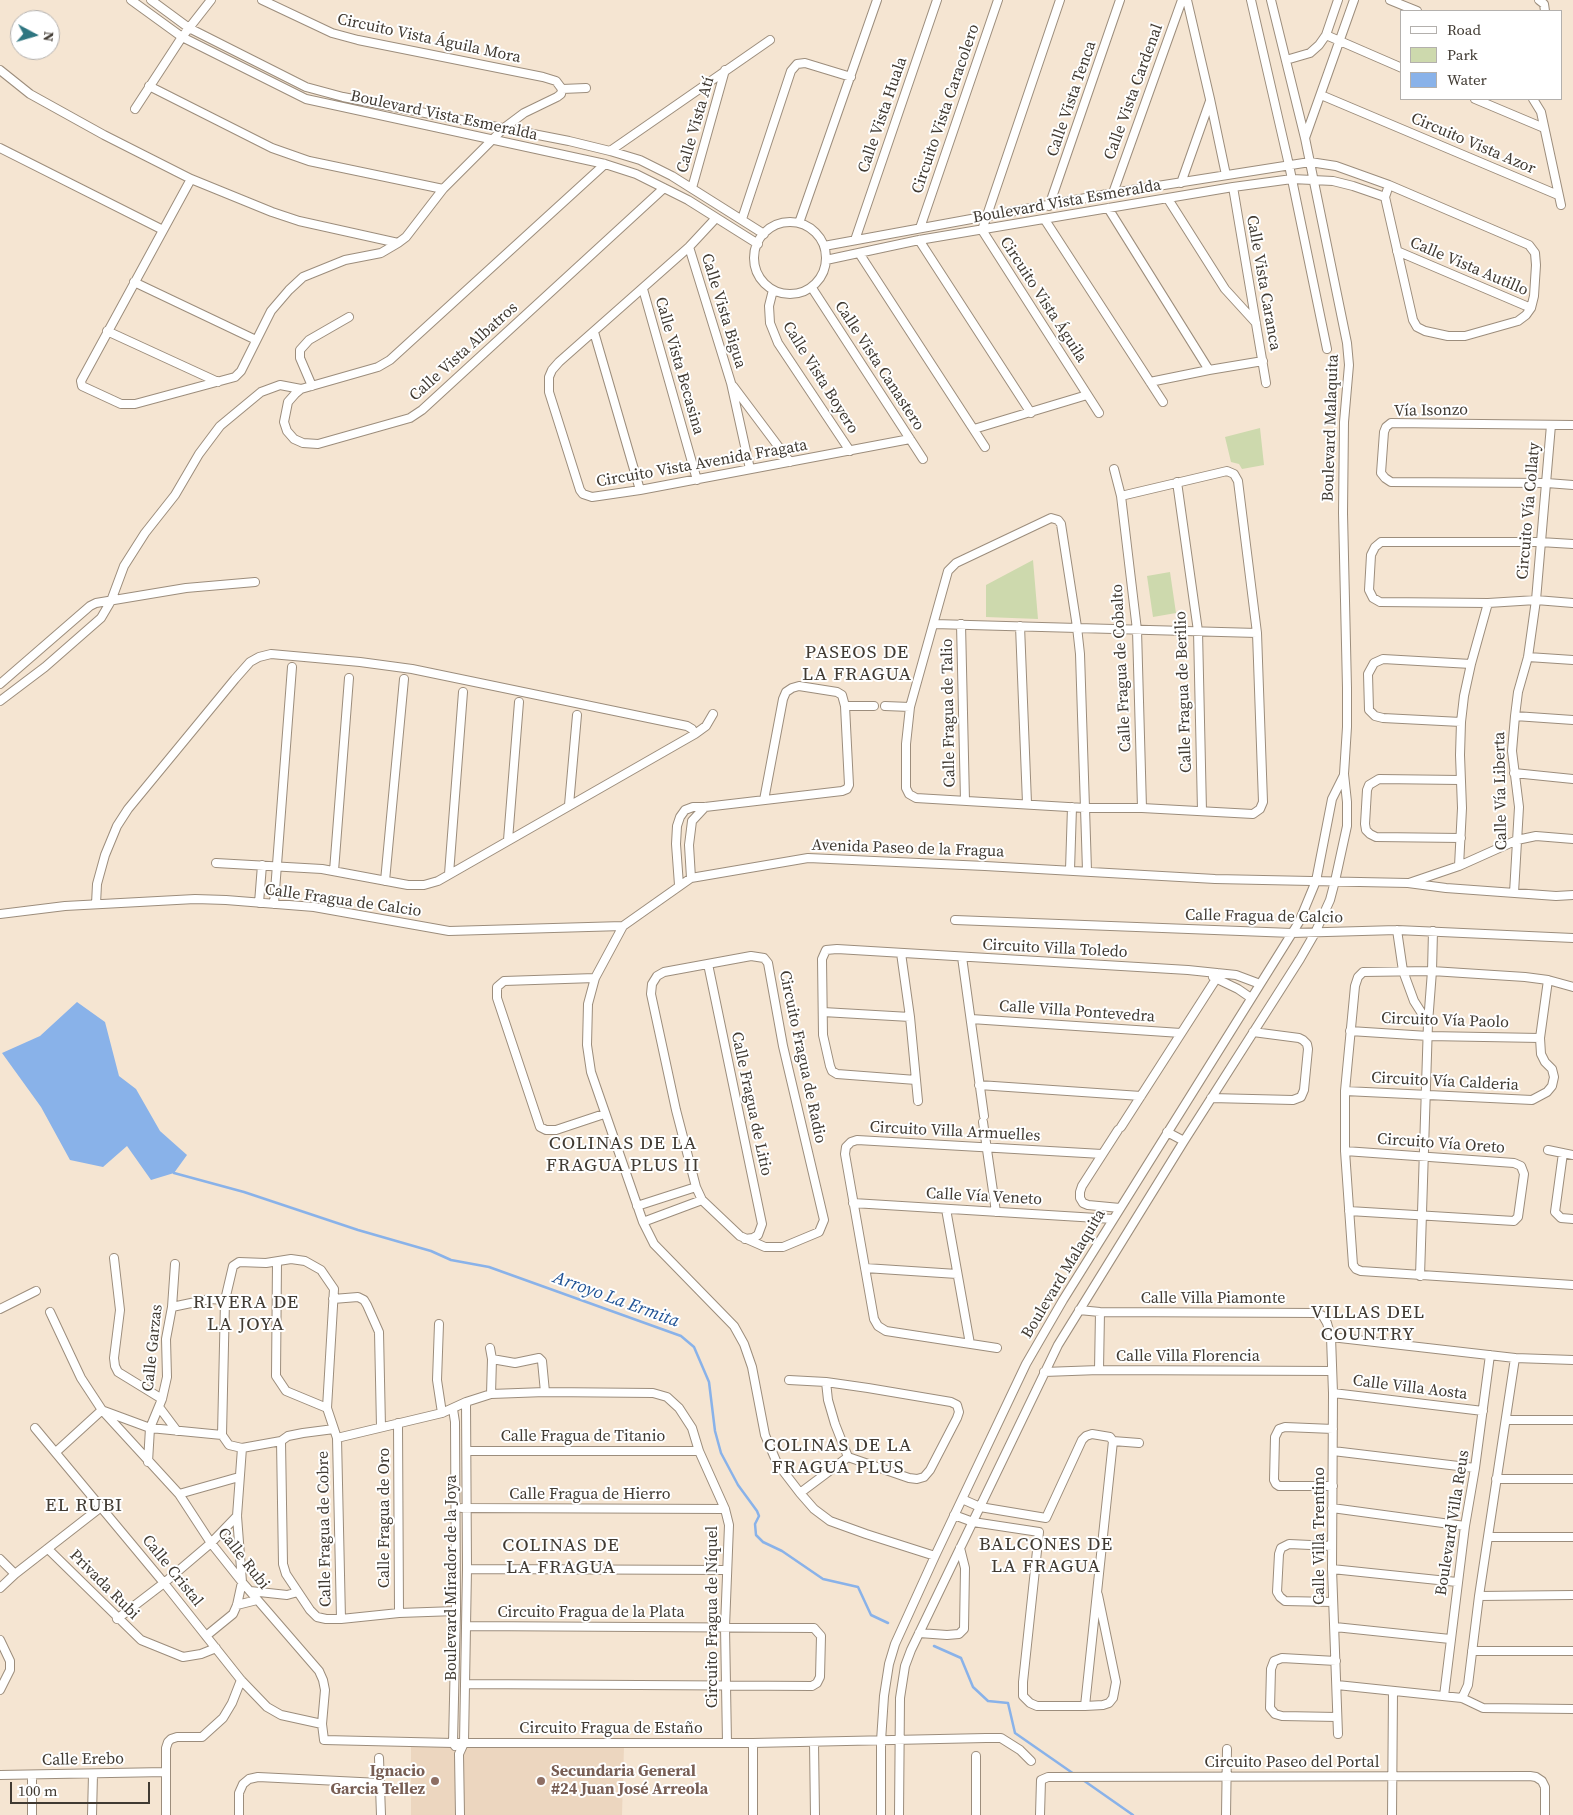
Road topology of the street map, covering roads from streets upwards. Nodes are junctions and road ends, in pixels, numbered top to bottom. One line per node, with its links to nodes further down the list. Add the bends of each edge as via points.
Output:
1 (130, 0): 21 (street, Boulevard Vista Esmeralda)
2 (151, 0): 19 (street, Boulevard Vista Esmeralda)
3 (211, 0): 19 (street)
4 (262, 0): 30 (street, Circuito Vista Águila Mora, via 332,33 544,77 556,81)
5 (876, 0): 28 (street)
6 (937, 0): 72 (street, Calle Vista Huala)
7 (998, 0): 68 (street, Circuito Vista Caracolero)
8 (1060, 0): 63 (street, Circuito Vista Águila)
9 (1120, 0): 61 (street, Calle Vista Tenca)
10 (1182, 0): 56 (street, Calle Vista Cardenal)
11 (1187, 0): 33 (street)
12 (1251, 0): 45 (street, Boulevard Malaquita)
13 (1272, 0): 24 (street, Boulevard Malaquita)
14 (1354, 0): 18 (street)
15 (1390, 0): 17 (street)
16 (1336, 1): 18 (street); 20 (street)
17 (1415, 10)
18 (1348, 16): 23 (street)
19 (189, 28): 21 (street); 37 (street, Boulevard Vista Esmeralda, via 306,87)
20 (1326, 35): 23 (street); 24 (street, via 1310,53)
21 (182, 37): 29 (street); 40 (street, Boulevard Vista Esmeralda, via 306,99)
22 (770, 40): 27 (street)
23 (1338, 41): 25 (street); 32 (street)
24 (1286, 60): 39 (street, Boulevard Malaquita)
25 (1400, 67)
26 (0, 70): 47 (street, via 30,94)
27 (725, 70): 42 (street); 54 (street, Calle Vista Atí)
28 (851, 77): 65 (street, via 805,62 797,64 791,71); 67 (street)
29 (149, 86): 36 (street); 55 (street, via 272,148 309,161)
30 (562, 88): 31 (street, Circuito Vista Águila Mora); 37 (street, via 557,98 524,113)
31 (586, 88)
32 (1321, 95): 39 (street); 57 (street, Circuito Vista Azor)
33 (1210, 99): 46 (street); 50 (street)
34 (1476, 100): 38 (street)
35 (1534, 100): 38 (street, Circuito Vista Azor, via 1541,112)
36 (135, 109)
37 (504, 128): 40 (street); 42 (street, Boulevard Vista Esmeralda)
38 (1544, 128): 57 (street, Circuito Vista Azor)
39 (1305, 138): 43 (street, Boulevard Malaquita)
40 (490, 140): 44 (street, Boulevard Vista Esmeralda); 55 (street)
41 (0, 148): 69 (street)
42 (610, 151): 54 (street, Boulevard Vista Esmeralda, via 640,160)
43 (1310, 162): 45 (street, Boulevard Vista Esmeralda); 49 (street, Boulevard Malaquita); 51 (street, Boulevard Vista Esmeralda, via 1336,166)
44 (605, 164): 53 (street, Boulevard Vista Esmeralda); 98 (street, via 390,360)
45 (1289, 166): 46 (street, Boulevard Vista Esmeralda); 48 (street, Boulevard Malaquita)
46 (1226, 175): 50 (street, Boulevard Vista Esmeralda)
47 (191, 178): 69 (street); 74 (street, via 299,221)
48 (1292, 179): 49 (street, Boulevard Vista Esmeralda); 52 (street, Boulevard Vista Esmeralda); 91 (street, Boulevard Malaquita)
49 (1313, 179): 58 (street, Boulevard Vista Esmeralda, via 1353,186); 155 (street, Boulevard Malaquita, via 1349,366 1342,513 1347,688)
50 (1181, 183): 56 (street, Boulevard Vista Esmeralda)
51 (1389, 186): 58 (street); 85 (street, Boulevard Vista Esmeralda, via 1529,244 1535,253 1536,265)
52 (1232, 187): 59 (street, Boulevard Vista Esmeralda); 87 (street, Calle Vista Caranca)
53 (664, 188): 64 (street, Boulevard Vista Esmeralda); 99 (street, Calle Vista Albatros, via 410,418 318,444 303,443 294,439 284,422 288,402)
54 (692, 188): 65 (street, Boulevard Vista Esmeralda)
55 (443, 189): 74 (street)
56 (1113, 194): 61 (street, Boulevard Vista Esmeralda)
57 (1558, 195): 60 (street, Circuito Vista Azor)
58 (1385, 197): 78 (street)
59 (1168, 199): 62 (street, Boulevard Vista Esmeralda); 87 (street, via 1225,289)
60 (1561, 205)
61 (1049, 206): 63 (street, Boulevard Vista Esmeralda)
62 (1108, 208): 66 (street, Boulevard Vista Esmeralda); 93 (street)
63 (986, 216): 68 (street, Boulevard Vista Esmeralda); 70 (street, Circuito Vista Águila)
64 (716, 218): 75 (street, Boulevard Vista Esmeralda); 77 (street, Circuito Vista Avenida Fragata)
65 (742, 219): 71 (street, Boulevard Vista Esmeralda)
66 (1044, 220): 70 (street, Boulevard Vista Esmeralda); 95 (street)
67 (799, 223): 71 (street, via 774,226); 76 (street, via 814,230)
68 (920, 228): 72 (street, Boulevard Vista Esmeralda)
69 (163, 230): 81 (street)
70 (982, 230): 73 (street, Boulevard Vista Esmeralda); 100 (street, Circuito Vista Águila)
71 (764, 234): 75 (street)
72 (855, 240): 76 (street, Boulevard Vista Esmeralda)
73 (919, 240): 79 (street, Boulevard Vista Esmeralda); 102 (street)
74 (398, 243): 90 (street, via 381,253 345,260 303,278 271,311)
75 (758, 244): 84 (street, via 755,266 762,280)
76 (824, 246): 80 (street)
77 (689, 247): 83 (street, Circuito Vista Avenida Fragata); 96 (street, Calle Vista Bigua)
78 (1397, 252): 85 (street, Calle Vista Autillo); 85 (street, via 1413,320 1425,331 1466,336 1518,321)
79 (859, 253): 80 (street, Boulevard Vista Esmeralda); 106 (street)
80 (826, 260): 82 (street, via 822,276)
81 (134, 282): 88 (street); 90 (street)
82 (812, 288): 84 (street, via 792,294); 107 (street, Calle Vista Canastero)
83 (643, 289): 89 (street, Circuito Vista Avenida Fragata); 114 (street, Calle Vista Becasina)
84 (773, 290): 109 (street, Calle Vista Boyero, via 769,306 770,323 778,343)
85 (1531, 308)
86 (349, 317): 98 (street, via 309,340 300,350 300,358)
87 (1256, 324): 92 (street, Calle Vista Caranca)
88 (107, 331): 94 (street); 94 (street, via 81,381 82,386 121,404)
89 (594, 332): 118 (street); 118 (street, Circuito Vista Avenida Fragata, via 552,370 548,377 549,392 583,494 592,497)
90 (256, 340): 94 (street, via 241,371 235,377)
91 (1328, 349)
92 (1263, 361): 93 (street); 97 (street, Calle Vista Caranca)
93 (1209, 370): 95 (street)
94 (218, 382)
95 (1150, 382): 101 (street)
96 (731, 383): 111 (street, Calle Vista Bigua); 112 (street, Calle Vista Bigua)
97 (1266, 383)
98 (312, 386): 99 (street)
99 (301, 390): 124 (street, via 280,385 261,392 220,426 175,495 145,532 124,566)
100 (1087, 395): 102 (street); 103 (street, Circuito Vista Águila)
101 (1163, 402)
102 (1031, 413): 106 (street)
103 (1099, 413)
104 (1551, 425): 105 (street, Vía Isonzo); 116 (street, Circuito Vía Collaty); 116 (street, Vía Isonzo, via 1391,423 1384,432 1381,473 1391,482)
105 (1573, 425)
106 (974, 429): 108 (street)
107 (910, 439): 109 (street, Circuito Vista Avenida Fragata); 110 (street, Calle Vista Canastero)
108 (985, 447)
109 (850, 451): 111 (street, Circuito Vista Avenida Fragata)
110 (923, 459)
111 (790, 462): 112 (street, Circuito Vista Avenida Fragata)
112 (750, 469): 114 (street, Circuito Vista Avenida Fragata)
113 (1114, 469): 119 (street, Calle Fragua de Cobalto)
114 (696, 480): 118 (street, Circuito Vista Avenida Fragata)
115 (1177, 482): 119 (street); 132 (street, Calle Fragua de Berilio); 133 (street, via 1227,471 1238,481)
116 (1547, 483): 117 (street); 120 (street, Circuito Vía Collaty)
117 (1573, 485)
118 (640, 490)
119 (1121, 496): 131 (street, Calle Fragua de Cobalto)
120 (1540, 542): 121 (street); 123 (street, Circuito Vía Collaty); 125 (street, via 1381,542 1374,547 1369,590 1372,598 1380,602)
121 (1573, 544)
122 (255, 582): 124 (street, via 186,588)
123 (1536, 600): 125 (street); 126 (street); 134 (street, Calle Vía Liberta)
124 (111, 601): 140 (street, via 90,606); 142 (street, via 92,627)
125 (1488, 603): 136 (street)
126 (1573, 603)
127 (934, 624): 128 (street); 130 (street, via 948,571 956,564 1051,518 1061,524); 147 (street)
128 (961, 624): 129 (street); 159 (street, Calle Fragua de Talio)
129 (1020, 626): 130 (street); 160 (street)
130 (1077, 627): 131 (street); 164 (street)
131 (1137, 630): 132 (street); 165 (street, Calle Fragua de Cobalto)
132 (1198, 631): 133 (street); 166 (street, Calle Fragua de Berilio)
133 (1257, 633): 166 (street, via 1260,809 1253,814)
134 (1528, 657): 135 (street); 150 (street, Calle Vía Liberta)
135 (1573, 660)
136 (1471, 664): 152 (street); 152 (street, via 1383,659 1374,663 1368,674 1369,710 1375,716)
137 (292, 666): 173 (street)
138 (349, 678): 176 (street)
139 (404, 679): 180 (street)
140 (0, 684)
141 (463, 692): 178 (street)
142 (0, 701)
143 (519, 702): 169 (street)
144 (845, 706): 145 (street); 158 (street, via 847,789); 158 (street, via 842,695 837,692 799,686 786,692)
145 (874, 706)
146 (885, 706): 147 (street)
147 (910, 707): 159 (street, via 906,744 906,788 909,794 930,800)
148 (713, 714): 153 (street, via 706,726)
149 (577, 715): 161 (street)
150 (1515, 716): 151 (street); 154 (street, Calle Vía Liberta)
151 (1573, 720)
152 (1461, 722): 157 (street)
153 (695, 734): 161 (street); 188 (street, via 687,726 412,669 271,654 258,657 235,679 124,815 105,855 97,884)
154 (1514, 773): 156 (street); 170 (street, Calle Vía Liberta, via 1519,807)
155 (1344, 774): 181 (street, Boulevard Malaquita, via 1347,826); 182 (street, Boulevard Malaquita, via 1332,799)
156 (1573, 779)
157 (1460, 780): 167 (street); 167 (street, via 1379,778 1367,790 1365,824 1366,830 1376,837)
158 (764, 800): 162 (street)
159 (966, 801): 160 (street)
160 (1027, 803): 163 (street)
161 (569, 804): 169 (street)
162 (705, 807): 179 (street, via 692,822 689,845); 184 (street, via 685,810 680,817 676,844)
163 (1072, 807): 164 (street); 175 (street)
164 (1085, 808): 165 (street); 177 (street)
165 (1142, 808): 166 (street)
166 (1202, 811)
167 (1461, 838): 174 (street)
168 (1573, 839): 170 (street, via 1536,836)
169 (508, 840): 178 (street)
170 (1517, 840): 174 (street); 185 (street, Calle Vía Liberta)
171 (216, 863): 172 (street)
172 (262, 865): 173 (street); 187 (street)
173 (276, 866): 176 (street); 189 (street)
174 (1459, 866): 183 (street)
175 (1070, 870): 177 (street, Avenida Paseo de la Fragua); 179 (street, Avenida Paseo de la Fragua, via 808,858)
176 (334, 871): 180 (street)
177 (1086, 871): 182 (street, Avenida Paseo de la Fragua)
178 (449, 874): 180 (street, via 424,885)
179 (692, 878): 184 (street, Avenida Paseo de la Fragua)
180 (385, 881)
181 (1335, 881): 182 (street, Avenida Paseo de la Fragua); 183 (street, Avenida Paseo de la Fragua); 196 (street, Boulevard Malaquita)
182 (1316, 882): 195 (street, Boulevard Malaquita)
183 (1408, 883): 185 (street)
184 (679, 885): 192 (street, Avenida Paseo de la Fragua)
185 (1514, 893): 186 (street)
186 (1573, 896)
187 (259, 903): 188 (street, Calle Fragua de Calcio, via 195,899); 189 (street, Calle Fragua de Calcio)
188 (96, 904): 190 (street, Calle Fragua de Calcio)
189 (274, 904): 192 (street, Calle Fragua de Calcio, via 449,931)
190 (0, 914)
191 (955, 920): 195 (street, Calle Fragua de Calcio)
192 (623, 926): 204 (street, Avenida Paseo de la Fragua)
193 (1397, 930): 194 (street, Calle Fragua de Calcio); 196 (street, Calle Fragua de Calcio); 201 (street)
194 (1432, 931): 197 (street, Calle Fragua de Calcio); 202 (street)
195 (1292, 933): 196 (street, Calle Fragua de Calcio); 206 (street, Boulevard Malaquita)
196 (1315, 933): 214 (street, Boulevard Malaquita)
197 (1573, 938)
198 (901, 953): 199 (street, Circuito Villa Toledo); 209 (street, Circuito Villa Toledo, via 826,950 822,959); 210 (street)
199 (962, 957): 203 (street, Circuito Villa Toledo, via 1188,970); 211 (street)
200 (708, 964): 235 (street, Circuito Fragua de Radio, via 664,972 652,984 651,994); 247 (street, Calle Fragua de Litio, via 762,1224 758,1235); 247 (street, Circuito Fragua de Radio, via 752,956 764,958 768,963 783,1046 824,1220 819,1232 783,1247 765,1247)
201 (1403, 971): 202 (street); 212 (street, via 1414,1002); 213 (street, via 1363,972 1358,977)
202 (1432, 972): 205 (street); 212 (street)
203 (1216, 976): 206 (street, Circuito Villa Toledo, via 1236,975); 208 (street, Circuito Villa Toledo); 215 (street)
204 (595, 978): 225 (street, Avenida Paseo de la Fragua, via 588,1004 587,1045 590,1072); 225 (street, via 504,981 497,988 497,998 540,1127 556,1130)
205 (1548, 980): 207 (street); 217 (street, Circuito Vía Calderia)
206 (1260, 984): 208 (street, Boulevard Malaquita)
207 (1573, 986)
208 (1251, 998): 226 (street, Boulevard Malaquita)
209 (822, 1012): 210 (street); 218 (street, Circuito Villa Toledo, via 823,1035 832,1071)
210 (910, 1017): 218 (street)
211 (971, 1019): 215 (street, Calle Villa Pontevedra); 219 (street)
212 (1428, 1023): 216 (street)
213 (1350, 1031): 216 (street, Circuito Vía Paolo); 220 (street)
214 (1253, 1032): 223 (street, Boulevard Malaquita); 223 (street, via 1298,1038 1307,1044 1301,1098)
215 (1181, 1033): 221 (street)
216 (1428, 1036): 217 (street, Circuito Vía Paolo); 222 (street)
217 (1540, 1038): 222 (street, Circuito Vía Calderia, via 1541,1054 1554,1076 1547,1092 1532,1100)
218 (916, 1080): 224 (street)
219 (979, 1085): 221 (street); 228 (street)
220 (1346, 1091): 222 (street, Circuito Vía Calderia); 230 (street)
221 (1141, 1096): 231 (street)
222 (1427, 1096): 234 (street)
223 (1212, 1098): 227 (street, Boulevard Malaquita)
224 (918, 1101)
225 (604, 1114): 238 (street, Avenida Paseo de la Fragua)
226 (1167, 1132): 227 (street); 240 (street, Boulevard Malaquita)
227 (1184, 1141): 260 (street, Boulevard Malaquita)
228 (987, 1148): 231 (street, Circuito Villa Armuelles); 237 (street, Circuito Villa Armuelles, via 851,1142 844,1154); 242 (street)
229 (1548, 1150): 232 (street)
230 (1345, 1151): 234 (street, Circuito Vía Oreto); 241 (street)
231 (1102, 1154): 240 (street, via 1082,1186 1080,1198 1093,1206)
232 (1563, 1154): 233 (street); 245 (street, via 1555,1212 1561,1218)
233 (1573, 1155)
234 (1424, 1156): 243 (street); 243 (street, Circuito Vía Oreto, via 1514,1163 1521,1166 1524,1174 1518,1216 1514,1221)
235 (696, 1187): 236 (street, Circuito Fragua de Radio); 238 (street)
236 (702, 1200): 246 (street); 247 (street, Circuito Fragua de Radio)
237 (854, 1203): 239 (street, Calle Vía Veneto); 251 (street, Circuito Villa Armuelles)
238 (637, 1206): 246 (street, Avenida Paseo de la Fragua)
239 (946, 1208): 242 (street, Calle Vía Veneto); 252 (street)
240 (1120, 1208): 244 (street, Boulevard Malaquita)
241 (1349, 1211): 243 (street, Circuito Vía Oreto); 253 (street, via 1352,1265 1361,1271)
242 (996, 1212): 244 (street, Calle Vía Veneto)
243 (1423, 1215): 253 (street)
244 (1113, 1219): 315 (street, Boulevard Malaquita, via 1026,1364)
245 (1573, 1219)
246 (643, 1222): 313 (street, Avenida Paseo de la Fragua, via 654,1244 734,1326 752,1367 765,1435 777,1463)
247 (745, 1239)
248 (114, 1258): 281 (street, via 120,1310 115,1366 118,1372)
249 (277, 1262): 256 (street, via 304,1261 322,1270 334,1290); 257 (street, via 239,1262 233,1266); 282 (street, via 276,1376 286,1391)
250 (175, 1264): 258 (street, Calle Garzas)
251 (865, 1268): 252 (street); 265 (street, Circuito Villa Armuelles, via 878,1326)
252 (958, 1274): 265 (street)
253 (1420, 1276): 254 (street)
254 (1573, 1285)
255 (36, 1291): 259 (street)
256 (333, 1299): 282 (street); 290 (street, via 358,1297 364,1300 379,1332)
257 (225, 1300): 258 (street, via 210,1299); 296 (street)
258 (172, 1307): 281 (street, Calle Garzas, via 166,1339 167,1377)
259 (0, 1309)
260 (1079, 1310): 262 (street, Calle Villa Piamonte); 273 (street, Boulevard Malaquita)
261 (50, 1312): 284 (street, Calle Rubi, via 81,1378)
262 (1100, 1312): 264 (street, Calle Villa Piamonte, via 1317,1313 1323,1316); 272 (street)
263 (439, 1324): 286 (street, via 437,1380)
264 (1331, 1337): 268 (street); 274 (street, Calle Villa Trentino)
265 (970, 1344): 267 (street, Circuito Villa Armuelles)
266 (490, 1348): 270 (street)
267 (996, 1348)
268 (1490, 1355): 269 (street); 285 (street, Boulevard Villa Reus)
269 (1515, 1358): 271 (street); 287 (street)
270 (492, 1359): 277 (street, via 515,1363 536,1358 542,1361); 279 (street)
271 (1573, 1360)
272 (1099, 1370): 273 (street, Calle Villa Florencia); 274 (street, Calle Villa Florencia)
273 (1044, 1372): 317 (street, Boulevard Malaquita)
274 (1332, 1372): 278 (street, Calle Villa Trentino)
275 (789, 1380): 276 (street)
276 (826, 1382): 306 (street, via 835,1424); 306 (street, via 957,1405 959,1412 924,1477 909,1478)
277 (545, 1392): 279 (street, Circuito Fragua de Níquel); 304 (street, Circuito Fragua de Níquel, via 653,1393 667,1397 692,1428)
278 (1333, 1393): 285 (street, Calle Villa Aosta); 294 (street, Calle Villa Trentino)
279 (491, 1394): 280 (street, Circuito Fragua de Níquel)
280 (466, 1402): 283 (street, Circuito Fragua de Níquel); 303 (street, Boulevard Mirador de la Joya)
281 (161, 1403): 292 (street, Calle Garzas); 295 (street)
282 (327, 1408): 293 (street)
283 (453, 1409): 286 (street, Circuito Fragua de Níquel); 318 (street, Boulevard Mirador de la Joya)
284 (102, 1410): 292 (street); 305 (street); 307 (street, Calle Rubi)
285 (1483, 1412): 308 (street, Boulevard Villa Reus)
286 (442, 1413): 289 (street, Circuito Fragua de Níquel)
287 (1506, 1420): 288 (street); 311 (street)
288 (1573, 1420)
289 (398, 1423): 290 (street, Circuito Fragua de Níquel); 351 (street, Calle Fragua de Oro)
290 (381, 1427): 297 (street, Circuito Fragua de Níquel)
291 (35, 1428): 305 (street, Calle Cristal)
292 (150, 1428): 295 (street); 307 (street, Calle Garzas)
293 (334, 1429): 297 (street); 298 (street)
294 (1333, 1429): 302 (street, Calle Villa Trentino); 312 (street, via 1279,1430 1275,1437 1274,1480 1279,1486)
295 (176, 1431): 296 (street)
296 (222, 1434): 301 (street, via 229,1445)
297 (337, 1438): 353 (street, Calle Fragua de Cobre)
298 (281, 1440): 301 (street); 343 (street, via 283,1564)
299 (1113, 1441): 300 (street); 317 (street, via 1110,1437 1092,1434 1082,1440 1046,1518); 344 (street)
300 (1139, 1443)
301 (242, 1448): 309 (street)
302 (1333, 1450): 308 (street); 312 (street, Calle Villa Trentino)
303 (467, 1451): 304 (street, Calle Fragua de Titanio); 319 (street, Boulevard Mirador de la Joya)
304 (699, 1451): 321 (street, Circuito Fragua de Níquel)
305 (56, 1452): 316 (street, Calle Cristal)
306 (848, 1457): 313 (street)
307 (148, 1462): 314 (street, Calle Rubi)
308 (1475, 1468): 325 (street, Boulevard Villa Reus)
309 (239, 1477): 314 (street); 323 (street)
310 (1573, 1479): 311 (street)
311 (1496, 1480): 326 (street)
312 (1333, 1486): 320 (street, Calle Villa Trentino)
313 (800, 1493): 332 (street, Avenida Paseo de la Fragua, via 814,1509 830,1520)
314 (179, 1494): 328 (street, Calle Rubi)
315 (962, 1499): 317 (street); 322 (street, Boulevard Malaquita)
316 (101, 1507): 331 (street); 340 (street, Calle Cristal)
317 (980, 1507): 324 (street, Boulevard Malaquita)
318 (455, 1508): 319 (street, Calle Fragua de Hierro); 350 (street, Boulevard Mirador de la Joya)
319 (467, 1508): 321 (street, Calle Fragua de Hierro); 334 (street, Boulevard Mirador de la Joya)
320 (1332, 1508): 325 (street); 329 (street, Calle Villa Trentino)
321 (725, 1509): 336 (street, Circuito Fragua de Níquel, via 729,1525)
322 (954, 1515): 324 (street); 332 (street, Boulevard Malaquita)
323 (237, 1516): 328 (street); 338 (street)
324 (973, 1522): 330 (street, Boulevard Malaquita); 373 (street, via 1039,1532 1023,1696 1037,1706)
325 (1465, 1526): 339 (street, Boulevard Villa Reus)
326 (1488, 1537): 327 (street); 346 (street)
327 (1573, 1537)
328 (211, 1543): 338 (street, Calle Rubi); 340 (street)
329 (1332, 1546): 335 (street, Calle Villa Trentino); 348 (street, via 1289,1544 1281,1548 1276,1592 1285,1601)
330 (960, 1548): 357 (street, Boulevard Malaquita); 357 (street, via 965,1568 964,1629 959,1634)
331 (48, 1549): 337 (street); 352 (street, Privada Rubi)
332 (934, 1556): 380 (street, Boulevard Malaquita, via 894,1644 884,1696)
333 (0, 1559): 337 (street)
334 (467, 1569): 336 (street); 354 (street, Boulevard Mirador de la Joya)
335 (1332, 1569): 339 (street); 348 (street, Calle Villa Trentino)
336 (727, 1570): 356 (street, Circuito Fragua de Níquel)
337 (15, 1574): 341 (street)
338 (242, 1582): 342 (street, Calle Rubi); 349 (street)
339 (1458, 1582): 359 (street, Boulevard Villa Reus)
340 (164, 1583): 352 (street); 358 (street, Calle Cristal)
341 (0, 1588)
342 (250, 1591): 343 (street, via 287,1595); 347 (street, Calle Rubi)
343 (298, 1592): 353 (street, via 317,1617)
344 (1098, 1595): 373 (street); 373 (street, via 1116,1682 1115,1692 1109,1703)
345 (1573, 1595): 346 (street)
346 (1479, 1596): 362 (street)
347 (257, 1600): 349 (street); 376 (street, Calle Rubi, via 319,1671 325,1690)
348 (1334, 1602): 355 (street, Calle Villa Trentino)
349 (237, 1605): 358 (street, via 233,1614)
350 (456, 1611): 351 (street); 383 (street, Boulevard Mirador de la Joya)
351 (399, 1613): 353 (street)
352 (117, 1619): 361 (street, Privada Rubi, via 141,1640 183,1657)
353 (341, 1619)
354 (466, 1626): 356 (street, Circuito Fragua de la Plata); 366 (street, Boulevard Mirador de la Joya)
355 (1335, 1627): 359 (street); 364 (street, Calle Villa Trentino)
356 (725, 1628): 367 (street, Circuito Fragua de Níquel); 367 (street, Circuito Fragua de la Plata, via 814,1628 821,1636 817,1684)
357 (918, 1633): 379 (street, Boulevard Malaquita, via 905,1666)
358 (206, 1636): 361 (street, Calle Cristal)
359 (1450, 1639): 371 (street, Boulevard Villa Reus)
360 (0, 1640): 369 (street, via 10,1661 10,1670)
361 (216, 1648): 365 (street, Calle Cristal)
362 (1472, 1651): 363 (street); 372 (street, via 1468,1685)
363 (1573, 1651)
364 (1336, 1661): 368 (street, Calle Villa Trentino); 375 (street, via 1274,1660 1270,1708 1282,1716)
365 (241, 1680): 376 (street, Calle Cristal, via 273,1712); 391 (street, via 223,1718 202,1737 177,1737 168,1742)
366 (465, 1684): 367 (street, Circuito Fragua de la Plata); 384 (street, Boulevard Mirador de la Joya)
367 (725, 1685): 381 (street, Circuito Fragua de Níquel)
368 (1337, 1686): 370 (street); 375 (street, Calle Villa Trentino)
369 (0, 1690)
370 (1393, 1692): 371 (street); 396 (street)
371 (1444, 1696): 372 (street)
372 (1462, 1698): 374 (street, via 1483,1708)
373 (1085, 1706)
374 (1573, 1710)
375 (1337, 1717): 377 (street, Calle Villa Trentino)
376 (322, 1724): 378 (street, Calle Rubi)
377 (1338, 1734)
378 (324, 1740): 383 (street, Circuito Fragua de Estaño)
379 (898, 1740): 380 (street, Circuito Fragua de Estaño); 390 (street, via 1000,1738 1020,1750); 407 (street, Boulevard Malaquita)
380 (881, 1741): 382 (street, Circuito Fragua de Estaño); 406 (street, Boulevard Malaquita)
381 (727, 1742): 384 (street, Circuito Fragua de Estaño); 385 (street, Circuito Fragua de Estaño)
382 (814, 1742): 385 (street, Circuito Fragua de Estaño); 405 (street)
383 (453, 1743): 384 (street, Circuito Fragua de Estaño); 387 (street, Boulevard Mirador de la Joya)
384 (464, 1743): 387 (street, Boulevard Mirador de la Joya)
385 (753, 1743): 404 (street)
386 (1226, 1749): 395 (street)
387 (459, 1754): 403 (street, Boulevard Mirador de la Joya)
388 (976, 1756): 408 (street)
389 (379, 1758): 397 (street)
390 (1031, 1762)
391 (166, 1772): 392 (street, Calle Erebo); 400 (street)
392 (93, 1774): 394 (street, Calle Erebo); 399 (street)
393 (0, 1775): 394 (street, Calle Erebo)
394 (32, 1775): 398 (street)
395 (1226, 1776): 396 (street, Circuito Paseo del Portal); 409 (street, Circuito Paseo del Portal, via 1048,1777 1041,1780); 410 (street)
396 (1393, 1776): 411 (street); 412 (street, Circuito Paseo del Portal, via 1536,1777 1545,1787)
397 (380, 1783): 401 (street, via 249,1779 239,1792); 402 (street)
398 (32, 1815)
399 (92, 1815)
400 (166, 1815)
401 (239, 1815)
402 (381, 1815)
403 (460, 1815)
404 (753, 1815)
405 (814, 1815)
406 (881, 1815)
407 (899, 1815)
408 (976, 1815)
409 (1040, 1815)
410 (1226, 1815)
411 (1392, 1815)
412 (1545, 1815)

